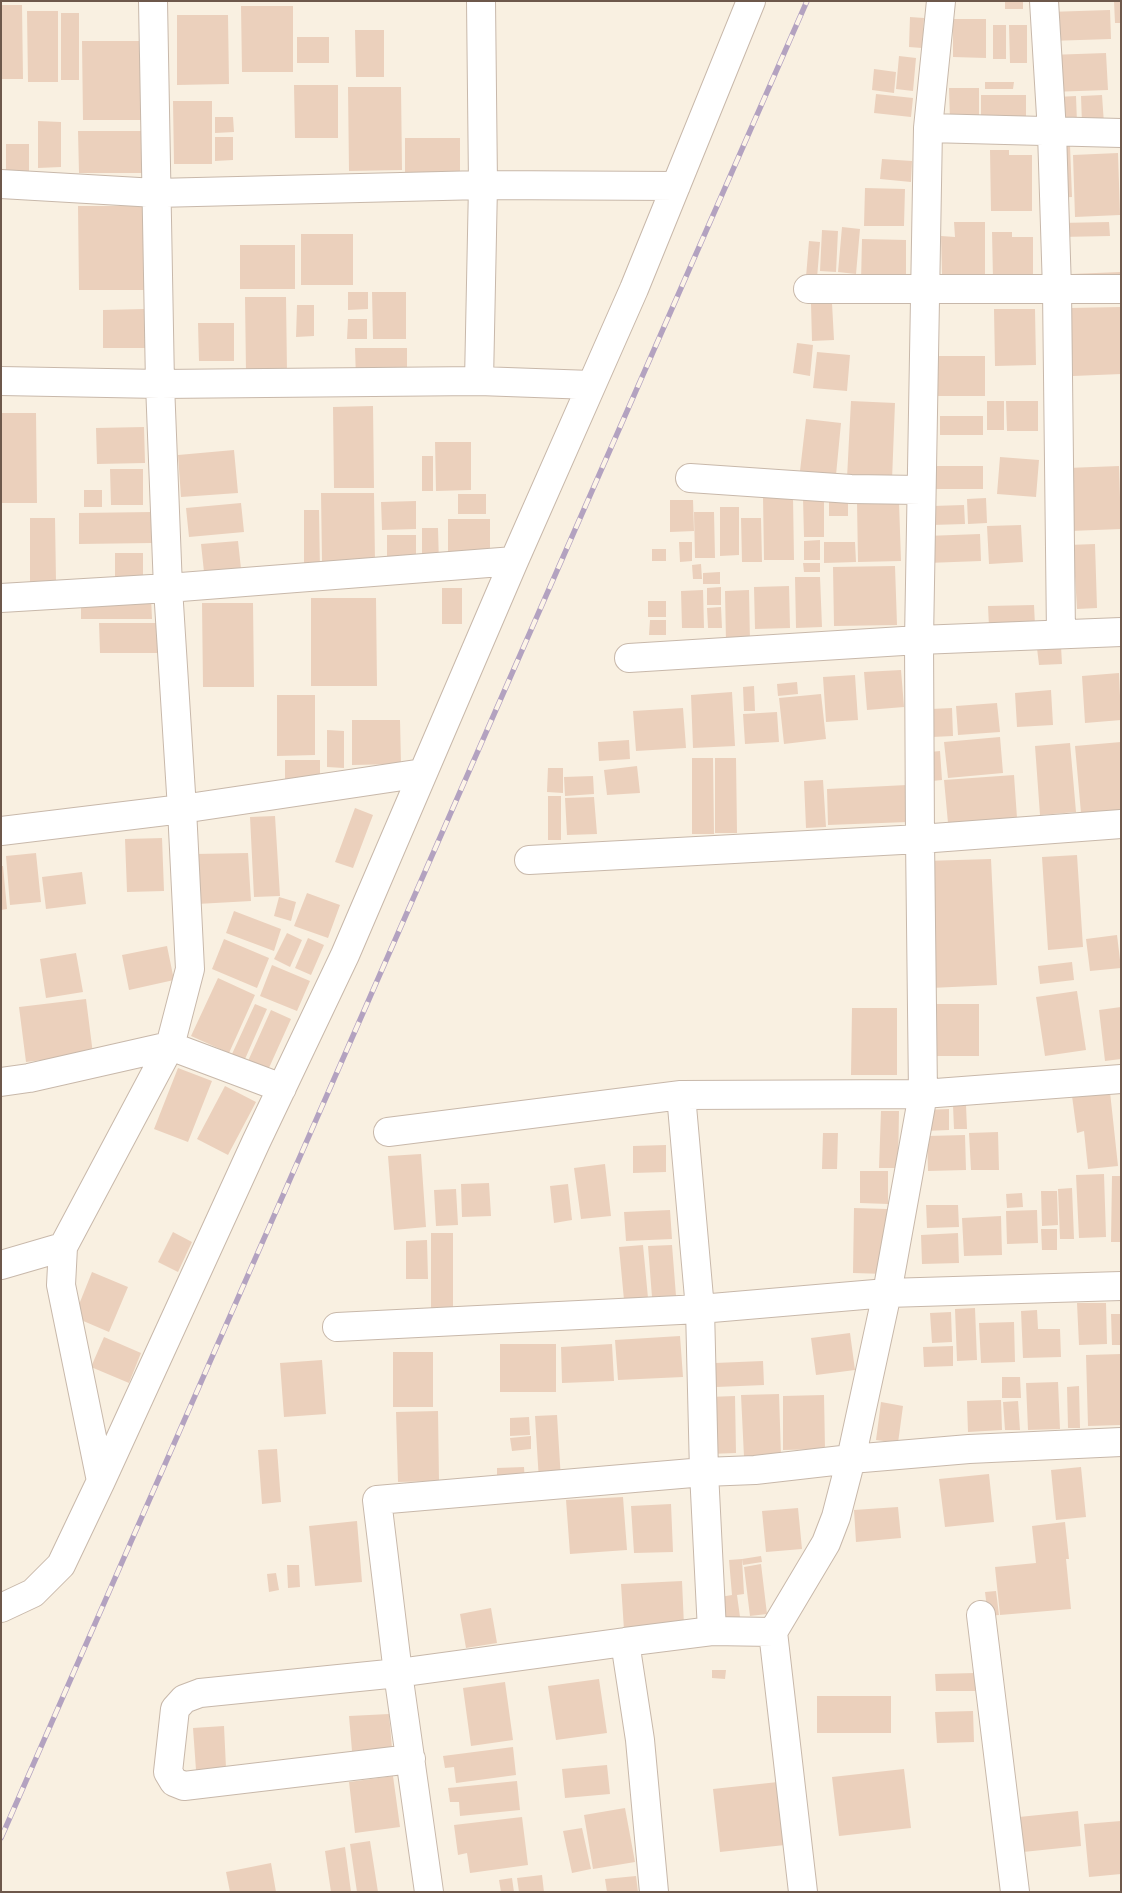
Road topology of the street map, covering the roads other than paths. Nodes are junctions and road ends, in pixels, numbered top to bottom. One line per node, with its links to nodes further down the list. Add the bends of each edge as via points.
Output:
1 (153, 1): 12 (street)
2 (481, 1): 10 (street)
3 (751, 1): 11 (street)
4 (941, 1): 6 (street)
5 (1044, 1): 7 (street)
6 (928, 128): 7 (street); 15 (street)
7 (1052, 132): 8 (street); 16 (street)
8 (1121, 133)
9 (1, 184): 12 (street)
10 (483, 185): 11 (street); 12 (street); 18 (street)
11 (676, 186): 20 (street)
12 (156, 193): 19 (street)
13 (1121, 288): 16 (street)
14 (808, 290): 15 (street)
15 (925, 290): 16 (street); 22 (street)
16 (1057, 290): 27 (street)
17 (1, 381): 19 (street)
18 (479, 381): 19 (street); 20 (street)
19 (160, 384): 24 (street)
20 (591, 385): 23 (street)
21 (690, 478): 22 (street, via 851,489)
22 (921, 490): 28 (street)
23 (514, 561): 24 (street); 30 (street)
24 (168, 588): 25 (street); 31 (street)
25 (1, 598)
26 (1121, 632): 27 (street)
27 (1061, 634): 28 (street)
28 (919, 640): 29 (street); 34 (street)
29 (629, 658)
30 (423, 773): 31 (street); 39 (street, via 346,955)
31 (182, 809): 33 (street); 36 (street, via 190,969)
32 (1121, 824): 34 (street)
33 (1, 831)
34 (920, 839): 35 (street); 40 (street)
35 (529, 860)
36 (170, 1046): 38 (street); 39 (street); 43 (street)
37 (1121, 1079): 40 (street)
38 (1, 1082)
39 (282, 1088): 52 (street)
40 (923, 1094): 41 (street); 46 (street)
41 (682, 1095): 42 (street); 47 (street)
42 (388, 1132)
43 (64, 1247): 44 (street); 52 (street, via 61,1285)
44 (1, 1265)
45 (1121, 1286): 46 (street)
46 (887, 1293): 47 (street); 50 (street)
47 (700, 1309): 48 (street); 51 (street)
48 (336, 1327)
49 (1121, 1442): 50 (street, via 968,1449)
50 (851, 1459): 51 (street, via 755,1470); 56 (street, via 826,1543)
51 (704, 1472): 55 (street); 58 (street, via 376,1500)
52 (101, 1481): 53 (street, via 61,1565 32,1593)
53 (1, 1608)
54 (981, 1615): 63 (street)
55 (712, 1631): 56 (street); 57 (street)
56 (773, 1632): 62 (street)
57 (625, 1642): 58 (street); 61 (street, via 640,1740)
58 (398, 1673): 59 (street); 59 (street, via 200,1693 184,1699 175,1709 168,1772 174,1782 184,1786)
59 (411, 1759): 60 (street)
60 (429, 1892)
61 (654, 1892)
62 (803, 1892)
63 (1015, 1892)

